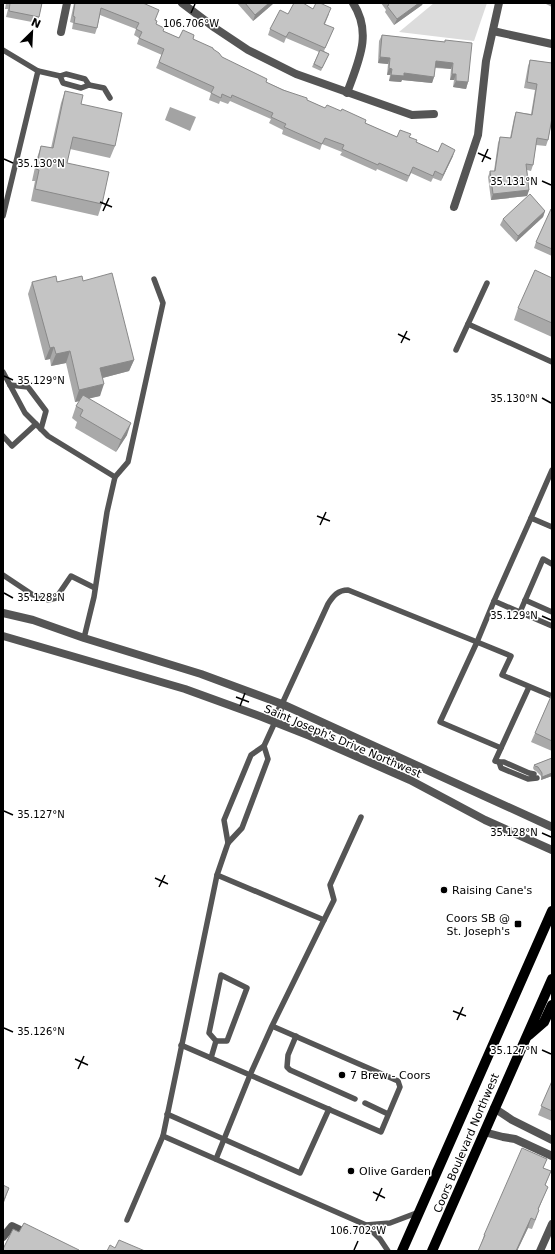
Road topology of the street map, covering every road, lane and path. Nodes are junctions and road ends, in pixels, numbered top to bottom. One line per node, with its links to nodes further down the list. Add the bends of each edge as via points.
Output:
1 (67, 3): 6 (street)
2 (182, 3): 12 (street, via 248,50 296,74)
3 (353, 3): 12 (street, via 363,27 363,47)
4 (499, 3): 5 (street)
5 (493, 30): 7 (street); 15 (street, via 486,61 478,135)
6 (61, 32)
7 (552, 44)
8 (3, 51): 9 (lane)
9 (38, 71): 10 (lane); 16 (lane)
10 (60, 76): 11 (lane, via 66,74 85,79); 11 (lane, via 63,83 81,88)
11 (89, 85): 13 (lane, via 104,88)
12 (348, 93): 14 (street, via 412,115)
13 (110, 98)
14 (434, 114)
15 (454, 207)
16 (3, 216)
17 (154, 279): 28 (lane, via 163,303 128,462)
18 (487, 283): 19 (lane)
19 (468, 324): 20 (lane); 21 (lane)
20 (456, 350)
21 (552, 362)
22 (3, 372): 23 (lane)
23 (10, 385): 24 (lane, via 25,413); 25 (lane, via 28,387 46,411)
24 (36, 424): 25 (lane); 26 (lane, via 12,446)
25 (42, 429): 28 (lane, via 48,436)
26 (3, 436)
27 (552, 470): 29 (lane)
28 (115, 477): 33 (lane)
29 (531, 518): 30 (lane); 35 (lane)
30 (552, 527)
31 (552, 564): 34 (lane, via 543,559)
32 (3, 575): 33 (lane, via 33,595 48,600 56,598 71,576)
33 (95, 588): 41 (lane)
34 (525, 600): 36 (lane); 37 (lane)
35 (494, 601): 36 (lane); 42 (lane)
36 (520, 612): 39 (lane)
37 (552, 612)
38 (3, 613): 41 (street, Saint Joseph's Drive Northwest, via 33,620)
39 (552, 626)
40 (3, 636): 46 (street, Saint Joseph's Drive Northwest, via 185,689)
41 (84, 638): 45 (street, Saint Joseph's Drive Northwest, via 201,674)
42 (476, 642): 43 (lane, via 511,656 502,675); 45 (lane, via 348,590 340,591 328,604); 48 (lane, via 440,722)
43 (529, 687): 44 (lane); 48 (lane)
44 (552, 696)
45 (282, 704): 46 (street); 51 (street, Saint Joseph's Drive Northwest)
46 (274, 722): 47 (lane); 53 (street, Saint Joseph's Drive Northwest, via 410,780 485,820)
47 (264, 746): 52 (lane, via 268,759 242,828); 52 (lane, via 251,754 224,820)
48 (501, 748): 49 (lane, via 497,762 504,762)
49 (536, 776)
50 (361, 817): 56 (lane, via 330,885 334,900)
51 (552, 827)
52 (228, 843): 54 (lane)
53 (552, 850)
54 (217, 876): 56 (lane); 63 (lane)
55 (552, 911): 78 (main road, Coors Boulevard Northwest)
56 (324, 920): 59 (lane)
57 (552, 979): 61 (main road, Coors Boulevard Northwest)
58 (552, 1005): 61 (main road, via 544,1022)
59 (272, 1026): 60 (lane); 65 (lane)
60 (296, 1036): 66 (lane, via 288,1055 287,1067); 71 (lane, via 398,1081 400,1087)
61 (526, 1037): 68 (main road, Coors Boulevard Northwest)
62 (216, 1041): 62 (lane, via 209,1033 221,975 247,988 227,1041); 64 (lane)
63 (181, 1046): 64 (lane); 70 (lane)
64 (211, 1058): 65 (lane)
65 (250, 1075): 69 (lane); 74 (lane)
66 (355, 1099)
67 (365, 1103): 71 (lane)
68 (494, 1108): 72 (main road, Coors Boulevard Northwest); 75 (street)
69 (329, 1109): 71 (lane, via 381,1132); 74 (lane, via 300,1173)
70 (167, 1114): 73 (lane); 74 (lane)
71 (388, 1114)
72 (484, 1132): 76 (street, via 515,1139); 86 (main road, Coors Boulevard Northwest)
73 (163, 1136): 77 (lane); 79 (lane)
74 (224, 1139): 77 (lane)
75 (552, 1140)
76 (552, 1156)
77 (216, 1159): 81 (lane)
78 (419, 1212): 81 (lane, via 390,1223); 85 (main road, Coors Boulevard Northwest)
79 (127, 1220)
80 (552, 1224): 87 (street)
81 (366, 1225): 84 (lane)
82 (3, 1237): 83 (street, via 12,1226)
83 (39, 1239)
84 (388, 1251)
85 (402, 1251)
86 (432, 1251)
87 (540, 1251)

